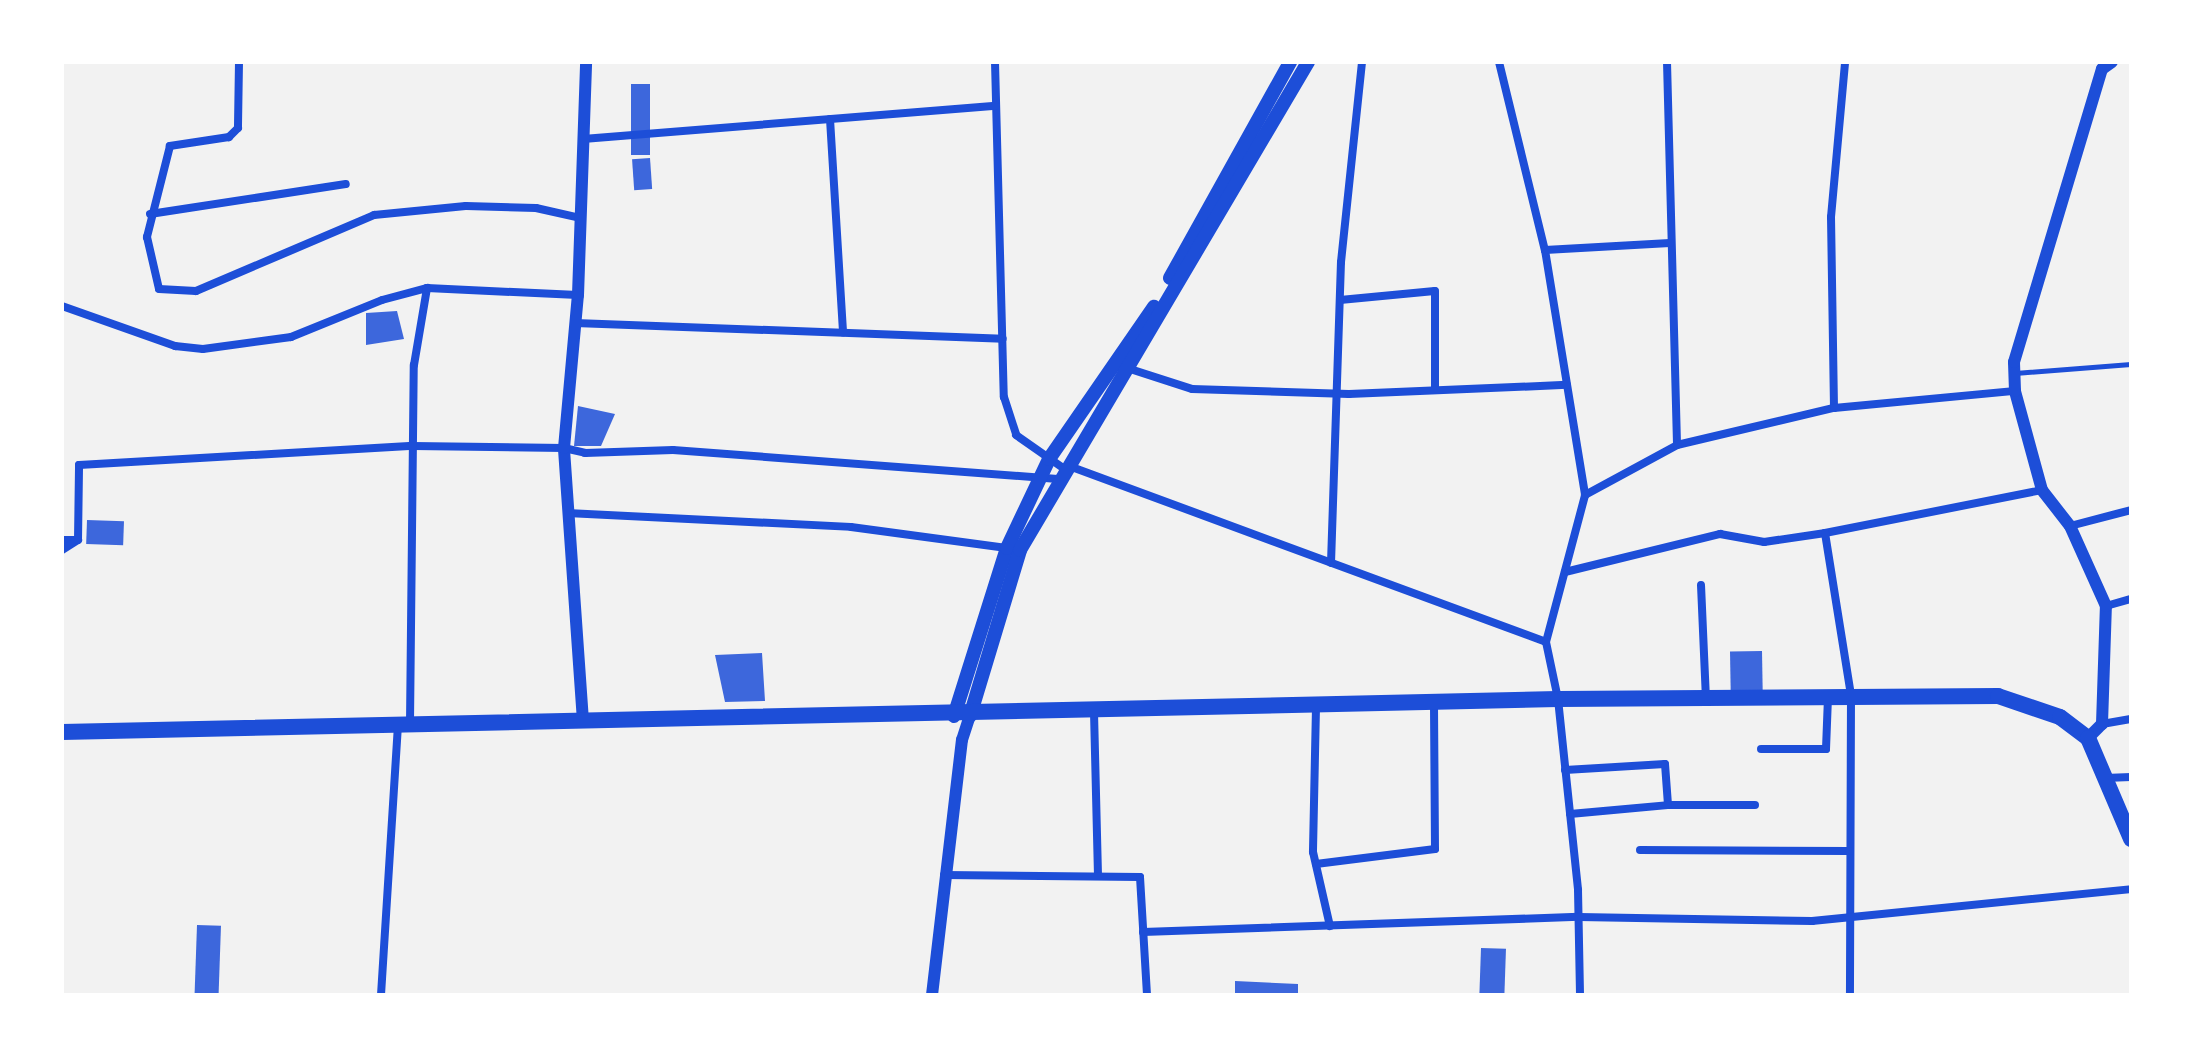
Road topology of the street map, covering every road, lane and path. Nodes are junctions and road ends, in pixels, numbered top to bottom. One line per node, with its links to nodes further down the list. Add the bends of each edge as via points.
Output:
1 (239, 62): 15 (street, via 238,128 229,137 170,146)
2 (586, 62): 13 (street)
3 (995, 62): 11 (street)
4 (1290, 62): 37 (main road, via 1159,299)
5 (1308, 62): 27 (main road)
6 (1362, 62): 21 (street)
7 (1499, 62): 18 (street)
8 (1667, 62): 17 (street)
9 (1845, 62): 33 (street, via 1831,217)
10 (2106, 64): 28 (street)
11 (996, 106): 12 (street); 25 (street)
12 (830, 119): 13 (street); 24 (street)
13 (583, 139): 16 (street)
14 (346, 184): 15 (street)
15 (150, 214): 16 (street, via 147,237 159,289 196,291 374,215 466,206 536,208)
16 (580, 218): 20 (street)
17 (1670, 243): 18 (street); 34 (street)
18 (1545, 250): 29 (street)
19 (427, 288): 20 (street); 22 (street, via 291,337 203,349 175,346); 35 (street, via 414,365)
20 (578, 295): 23 (street)
21 (1340, 300): 30 (street, via 1435,291); 32 (street)
22 (62, 306)
23 (575, 323): 24 (street); 36 (street)
24 (843, 333): 25 (street)
25 (1003, 339): 37 (street, via 1004,397 1016,435)
26 (2131, 364): 28 (lane)
27 (1127, 368): 32 (street, via 1192,389); 38 (main road)
28 (2014, 373): 31 (street)
29 (1567, 385): 30 (street); 41 (street)
30 (1435, 389): 32 (street)
31 (2015, 391): 33 (street); 40 (street)
32 (1337, 394): 50 (street)
33 (1834, 408): 34 (street)
34 (1677, 445): 41 (street)
35 (413, 446): 36 (street); 47 (street, via 79,465); 66 (street)
36 (564, 448): 39 (street, via 585,453 673,450); 43 (street)
37 (1049, 459): 38 (street); 39 (main road)
38 (1065, 472): 39 (street); 48 (main road); 50 (street)
39 (1040, 478): 48 (main road)
40 (2042, 490): 44 (street); 45 (street)
41 (1585, 495): 51 (street)
42 (2131, 510): 44 (street)
43 (566, 513): 48 (street, via 851,527); 65 (street)
44 (2070, 526): 54 (street)
45 (1825, 533): 51 (street, via 1764,542 1720,534); 57 (street)
46 (62, 540): 47 (street)
47 (78, 540): 49 (street)
48 (1013, 549): 63 (main road)
49 (62, 550)
50 (1331, 563): 55 (street)
51 (1565, 572): 55 (street)
52 (1701, 585): 59 (street)
53 (2131, 599): 54 (street)
54 (2106, 606): 67 (street)
55 (1546, 642): 58 (street)
56 (1828, 696): 57 (main road); 59 (main road); 70 (street, via 1826,749)
57 (1851, 696): 69 (main road, via 1998,696 2060,717); 79 (street)
58 (1558, 699): 59 (main road); 60 (main road); 71 (street)
59 (1706, 699)
60 (1434, 705): 61 (main road); 80 (street, via 1435,849)
61 (1316, 707): 62 (main road); 80 (street)
62 (1094, 712): 63 (main road); 82 (street)
63 (962, 716): 65 (main road); 81 (street)
64 (2131, 719): 67 (street)
65 (583, 721): 66 (main road)
66 (404, 724): 68 (main road); 88 (street)
67 (2102, 724): 69 (street)
68 (62, 732)
69 (2088, 738): 73 (main road)
70 (1761, 749)
71 (1565, 770): 74 (street, via 1665,764); 76 (street)
72 (2131, 777): 73 (street)
73 (2104, 778): 77 (main road)
74 (1668, 805): 75 (street); 76 (street)
75 (1755, 805)
76 (1570, 814): 84 (street)
77 (2130, 834)
78 (1640, 850): 79 (street)
79 (1850, 851): 85 (street)
80 (1316, 864): 86 (street)
81 (944, 875): 82 (street); 89 (street)
82 (1098, 876): 87 (street, via 1140,877)
83 (2131, 889): 85 (street)
84 (1579, 917): 85 (street); 86 (street); 91 (street)
85 (1850, 917): 92 (street)
86 (1330, 926): 87 (street)
87 (1143, 932): 90 (street)
88 (381, 995)
89 (932, 995)
90 (1147, 995)
91 (1580, 995)
92 (1850, 995)

